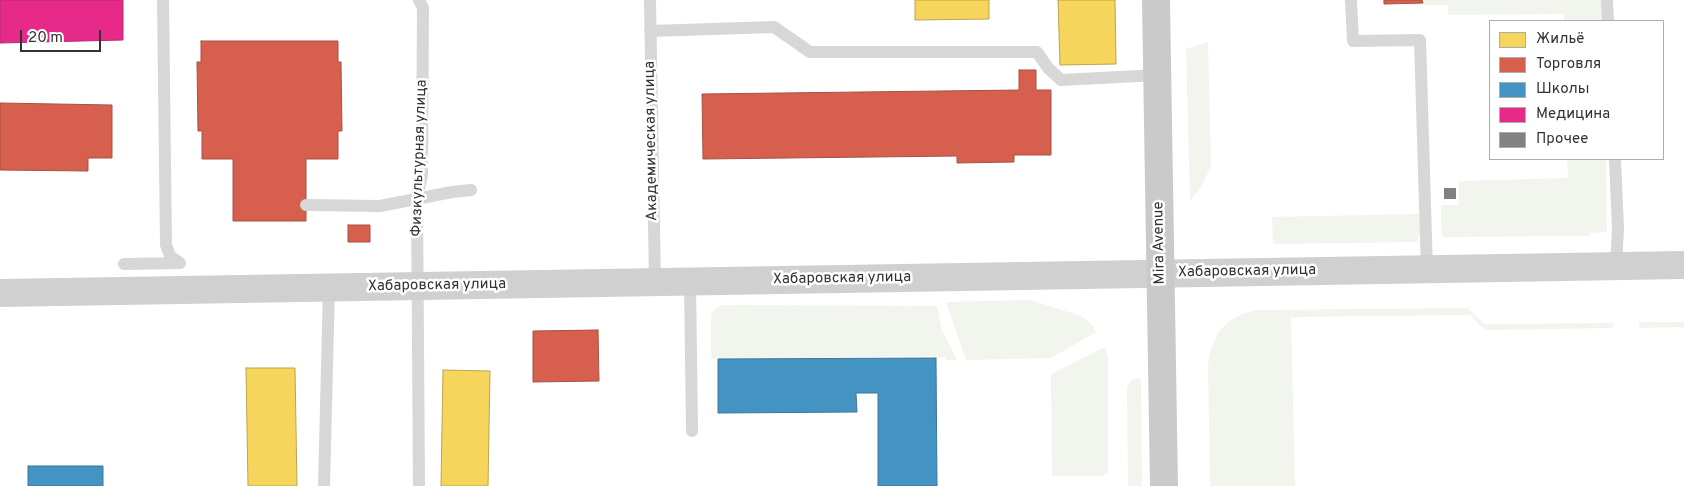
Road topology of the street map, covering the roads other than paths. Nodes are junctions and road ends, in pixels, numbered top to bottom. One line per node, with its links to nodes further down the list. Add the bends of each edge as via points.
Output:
1 (163, 0): 15 (lane, via 166,245 170,256 180,263)
2 (419, 0): 12 (lane, Физкультурная улица, via 423,8 422,175)
3 (650, 0): 8 (lane, Академическая улица)
4 (1156, 0): 9 (main road, Mira Avenue)
5 (1352, 0): 18 (lane, via 1352,41 1420,40)
6 (1607, 0): 7 (lane)
7 (1608, 20)
8 (650, 31): 9 (lane, via 774,27 810,52 1037,52 1061,80); 20 (lane, Академическая улица)
9 (1157, 75): 19 (main road, Mira Avenue)
10 (1615, 160): 16 (lane)
11 (471, 190): 12 (lane)
12 (417, 198): 13 (lane, via 380,206); 22 (lane, Физкультурная улица)
13 (306, 205)
14 (124, 264): 15 (lane)
15 (150, 264): 24 (lane)
16 (1616, 266): 17 (street, Хабаровская улица); 18 (street, Хабаровская улица)
17 (1684, 266)
18 (1427, 270): 19 (street, Хабаровская улица)
19 (1161, 274): 21 (street, Хабаровская улица); 29 (main road, Mira Avenue)
20 (655, 282): 21 (street, Хабаровская улица); 22 (street, Хабаровская улица)
21 (690, 282): 26 (lane)
22 (418, 286): 23 (street, Хабаровская улица); 28 (lane, Физкультурная улица)
23 (329, 287): 24 (street, Хабаровская улица); 27 (lane)
24 (150, 290): 25 (street, Хабаровская улица)
25 (0, 293)
26 (692, 431)
27 (324, 486)
28 (419, 486)
29 (1164, 486)

